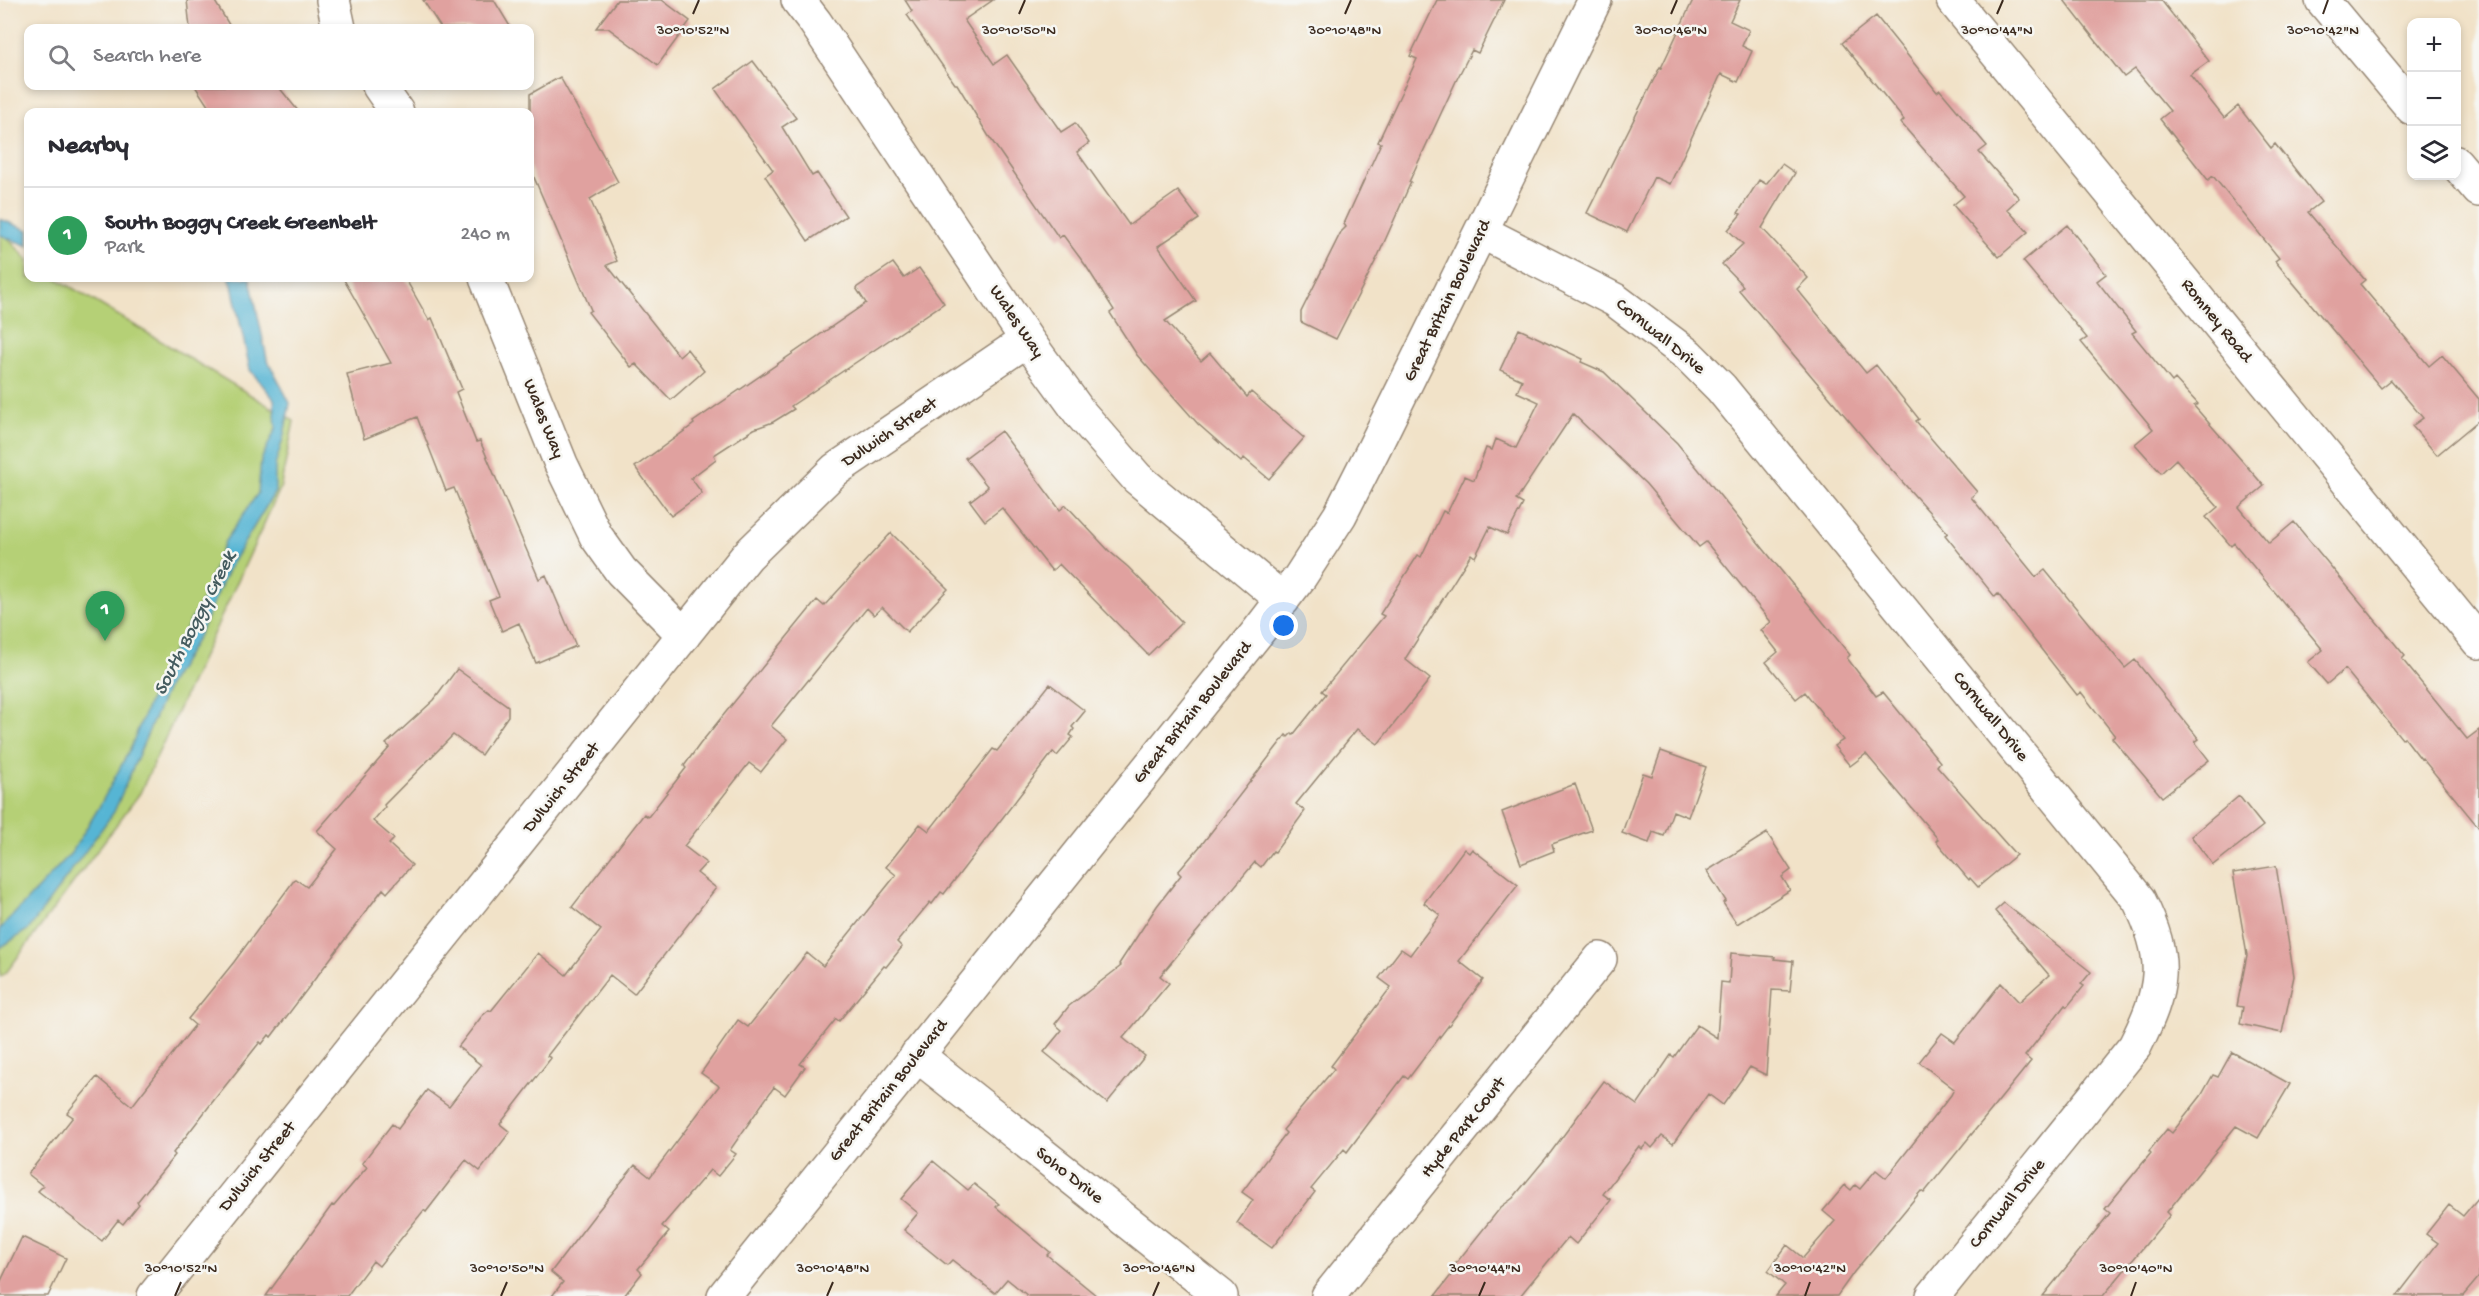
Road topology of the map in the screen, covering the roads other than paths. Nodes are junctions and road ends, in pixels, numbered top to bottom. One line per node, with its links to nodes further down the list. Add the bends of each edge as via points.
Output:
1 (333, 0): 6 (street)
2 (798, 0): 14 (street, Wales Way)
3 (1595, 0): 12 (street, Great Britain Boulevard)
4 (1953, 0): 17 (street, Romney Road)
5 (2322, 0): 8 (street)
6 (338, 24)
7 (381, 90): 9 (street)
8 (2407, 102)
9 (395, 108)
10 (2461, 168): 11 (street)
11 (2479, 190)
12 (1482, 232): 15 (street, Great Britain Boulevard, via 1340,515); 24 (street, Cornwall Drive, via 1615,300 1688,355 1721,388 2139,900 2152,925 2160,981 2152,1012 2135,1046)
13 (488, 282): 16 (street, Wales Way, via 561,464 596,536 621,571)
14 (1027, 340): 15 (street, Wales Way, via 1080,413 1137,478); 16 (street, Dulwich Street, via 835,470 747,556)
15 (1283, 600): 19 (street, Great Britain Boulevard)
16 (684, 634): 20 (street, Dulwich Street)
17 (2479, 642)
18 (1600, 960): 23 (street, Hyde Park Court)
19 (917, 1055): 21 (street, Great Britain Boulevard); 22 (street, Soho Drive)
20 (154, 1296)
21 (724, 1296)
22 (1221, 1296)
23 (1329, 1296)
24 (1933, 1296)

